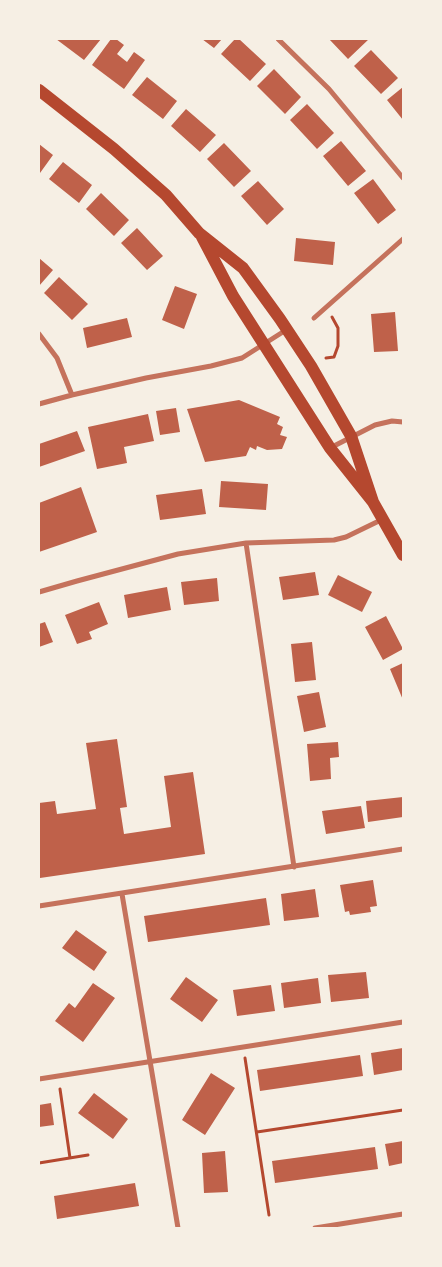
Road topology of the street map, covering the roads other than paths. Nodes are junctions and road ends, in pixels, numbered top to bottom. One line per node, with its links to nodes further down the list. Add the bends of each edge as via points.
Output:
1 (278, 39): 3 (street, via 329,89)
2 (39, 90): 4 (main road, via 114,149 166,196)
3 (403, 178)
4 (199, 233): 7 (main road, via 243,268); 9 (main road, via 232,296)
5 (403, 240): 6 (street)
6 (314, 318)
7 (286, 330): 9 (street); 13 (main road)
8 (39, 334): 10 (street, via 57,358)
9 (265, 344): 10 (street, via 242,358); 14 (main road)
10 (72, 395): 11 (street)
11 (39, 404)
12 (403, 422): 13 (street, via 383,422)
13 (351, 436): 14 (street); 15 (main road)
14 (330, 448): 15 (main road)
15 (374, 502): 16 (main road)
16 (383, 519): 17 (street, via 334,540); 18 (main road)
17 (246, 543): 19 (street, via 178,554); 21 (street)
18 (403, 555)
19 (39, 592)
20 (403, 849): 21 (street)
21 (294, 867): 22 (street)
22 (122, 894): 23 (street); 25 (street)
23 (39, 906)
24 (403, 1022): 25 (street)
25 (149, 1061): 26 (street); 28 (street)
26 (39, 1079)
27 (403, 1214): 29 (street)
28 (178, 1228)
29 (315, 1228)

